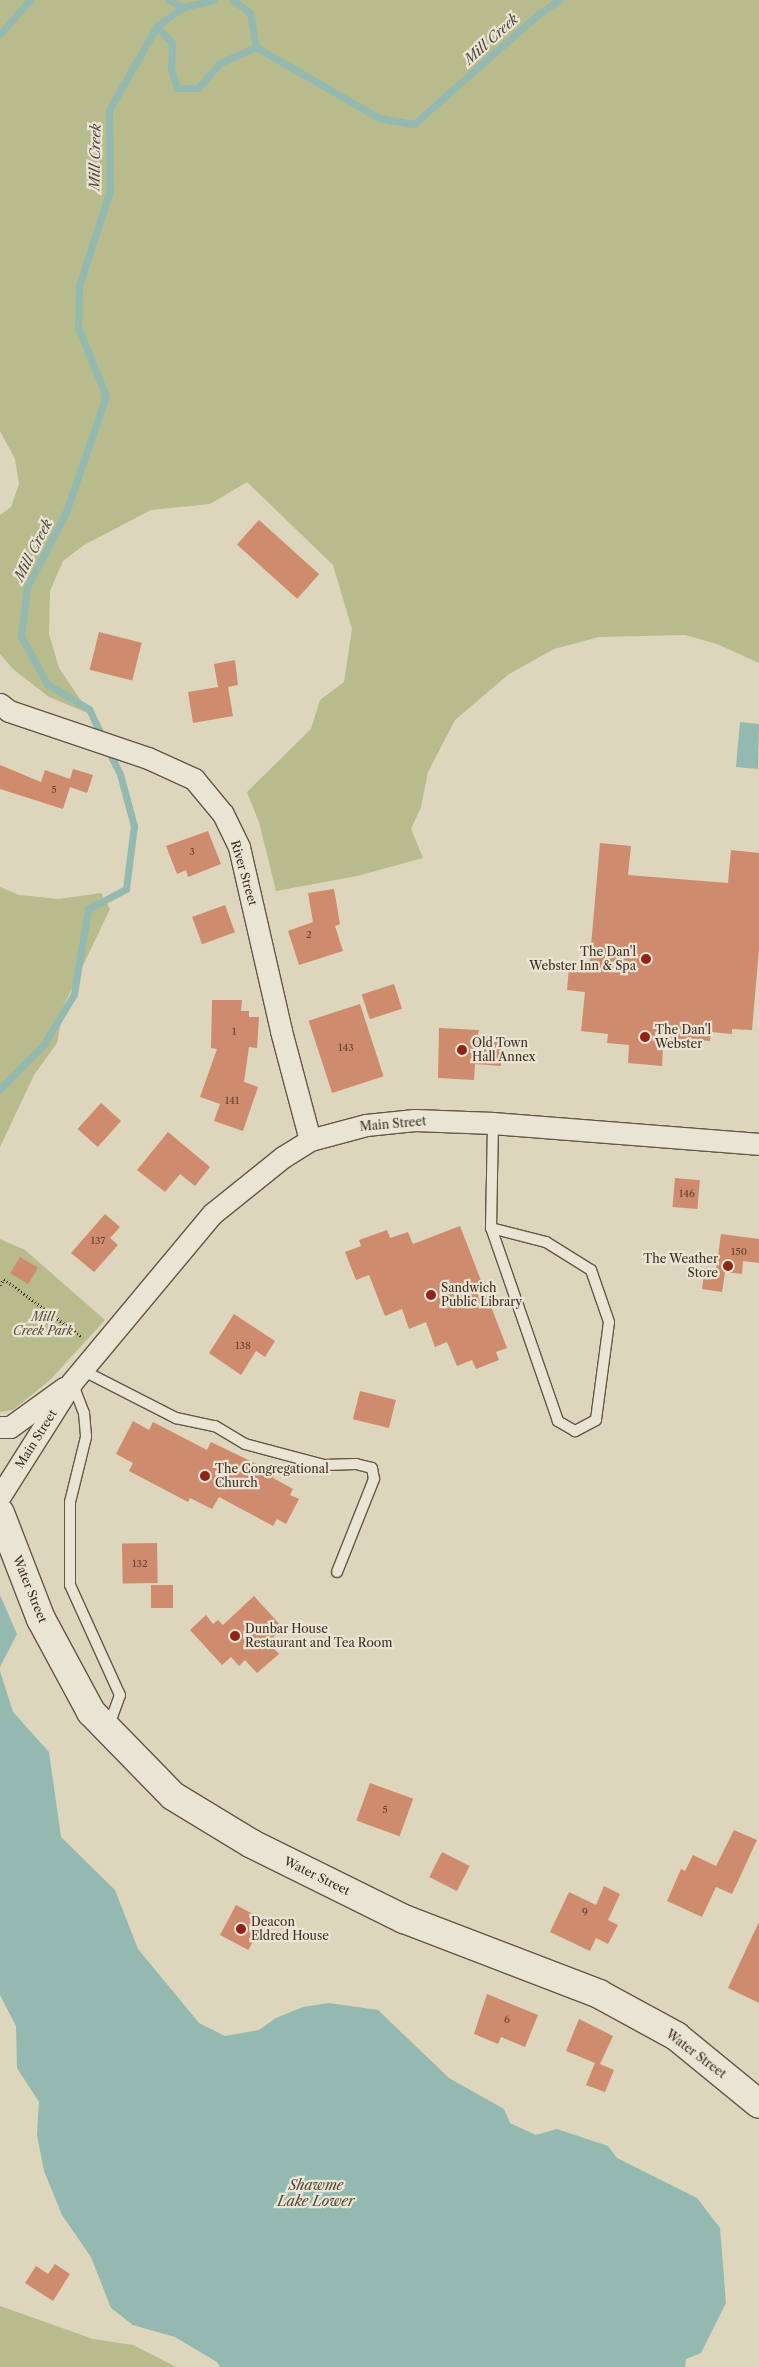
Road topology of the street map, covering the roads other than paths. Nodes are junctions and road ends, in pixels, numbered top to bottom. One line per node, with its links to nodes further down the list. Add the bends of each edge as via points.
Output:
1 (3, 709): 3 (street, River Street, via 124,750 194,779 223,814 239,847 281,1031)
2 (493, 1123): 3 (street, Main Street, via 405,1121 366,1125); 4 (street, Main Street); 5 (lane)
3 (310, 1140): 6 (street, Main Street, via 283,1157 212,1214)
4 (759, 1144)
5 (491, 1228): 5 (lane, via 546,1242 591,1270 609,1322 596,1420 575,1431 558,1421)
6 (77, 1376): 7 (street, Main Street, via 10,1427); 8 (street, Main Street); 10 (lane, via 176,1418 215,1426 245,1444 324,1465 356,1464 372,1468 374,1479); 11 (lane, via 86,1437 70,1502 70,1585 120,1695)
7 (0, 1427)
8 (0, 1496)
9 (0, 1513): 11 (main road, Water Street, via 41,1619 92,1712)
10 (337, 1572)
11 (108, 1729): 12 (main road, Water Street, via 173,1796 252,1844 404,1919 599,1994 676,2036)
12 (759, 2104)

